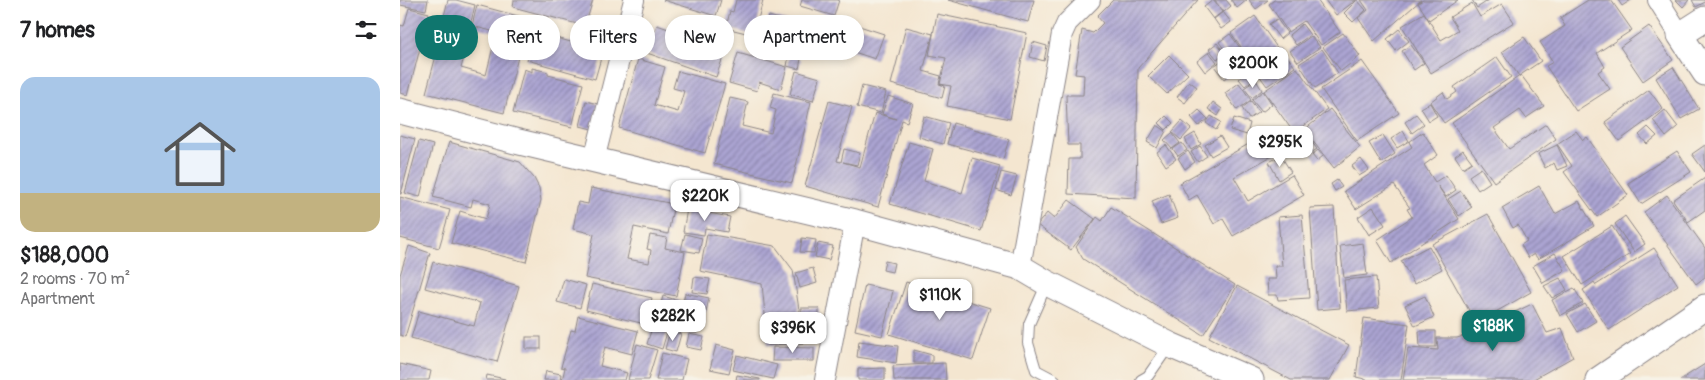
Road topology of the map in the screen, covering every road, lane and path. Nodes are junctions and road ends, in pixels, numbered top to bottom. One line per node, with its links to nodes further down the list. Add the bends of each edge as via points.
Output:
1 (634, 0): 8 (street)
2 (1090, 0): 10 (street, via 1067,23 1062,34)
3 (1658, 0): 5 (street)
4 (1705, 18): 5 (street)
5 (1680, 35): 6 (street)
6 (1705, 72)
7 (400, 111): 8 (street)
8 (594, 160): 9 (street)
9 (856, 222): 10 (street); 14 (street)
10 (1020, 267): 11 (street)
11 (1047, 283): 13 (street); 15 (lane, via 1029,324 1028,343 1036,370)
12 (1705, 307): 18 (street)
13 (1170, 345): 16 (lane); 17 (street)
14 (824, 380)
15 (1055, 380)
16 (1142, 380)
17 (1251, 380)
18 (1598, 380)

